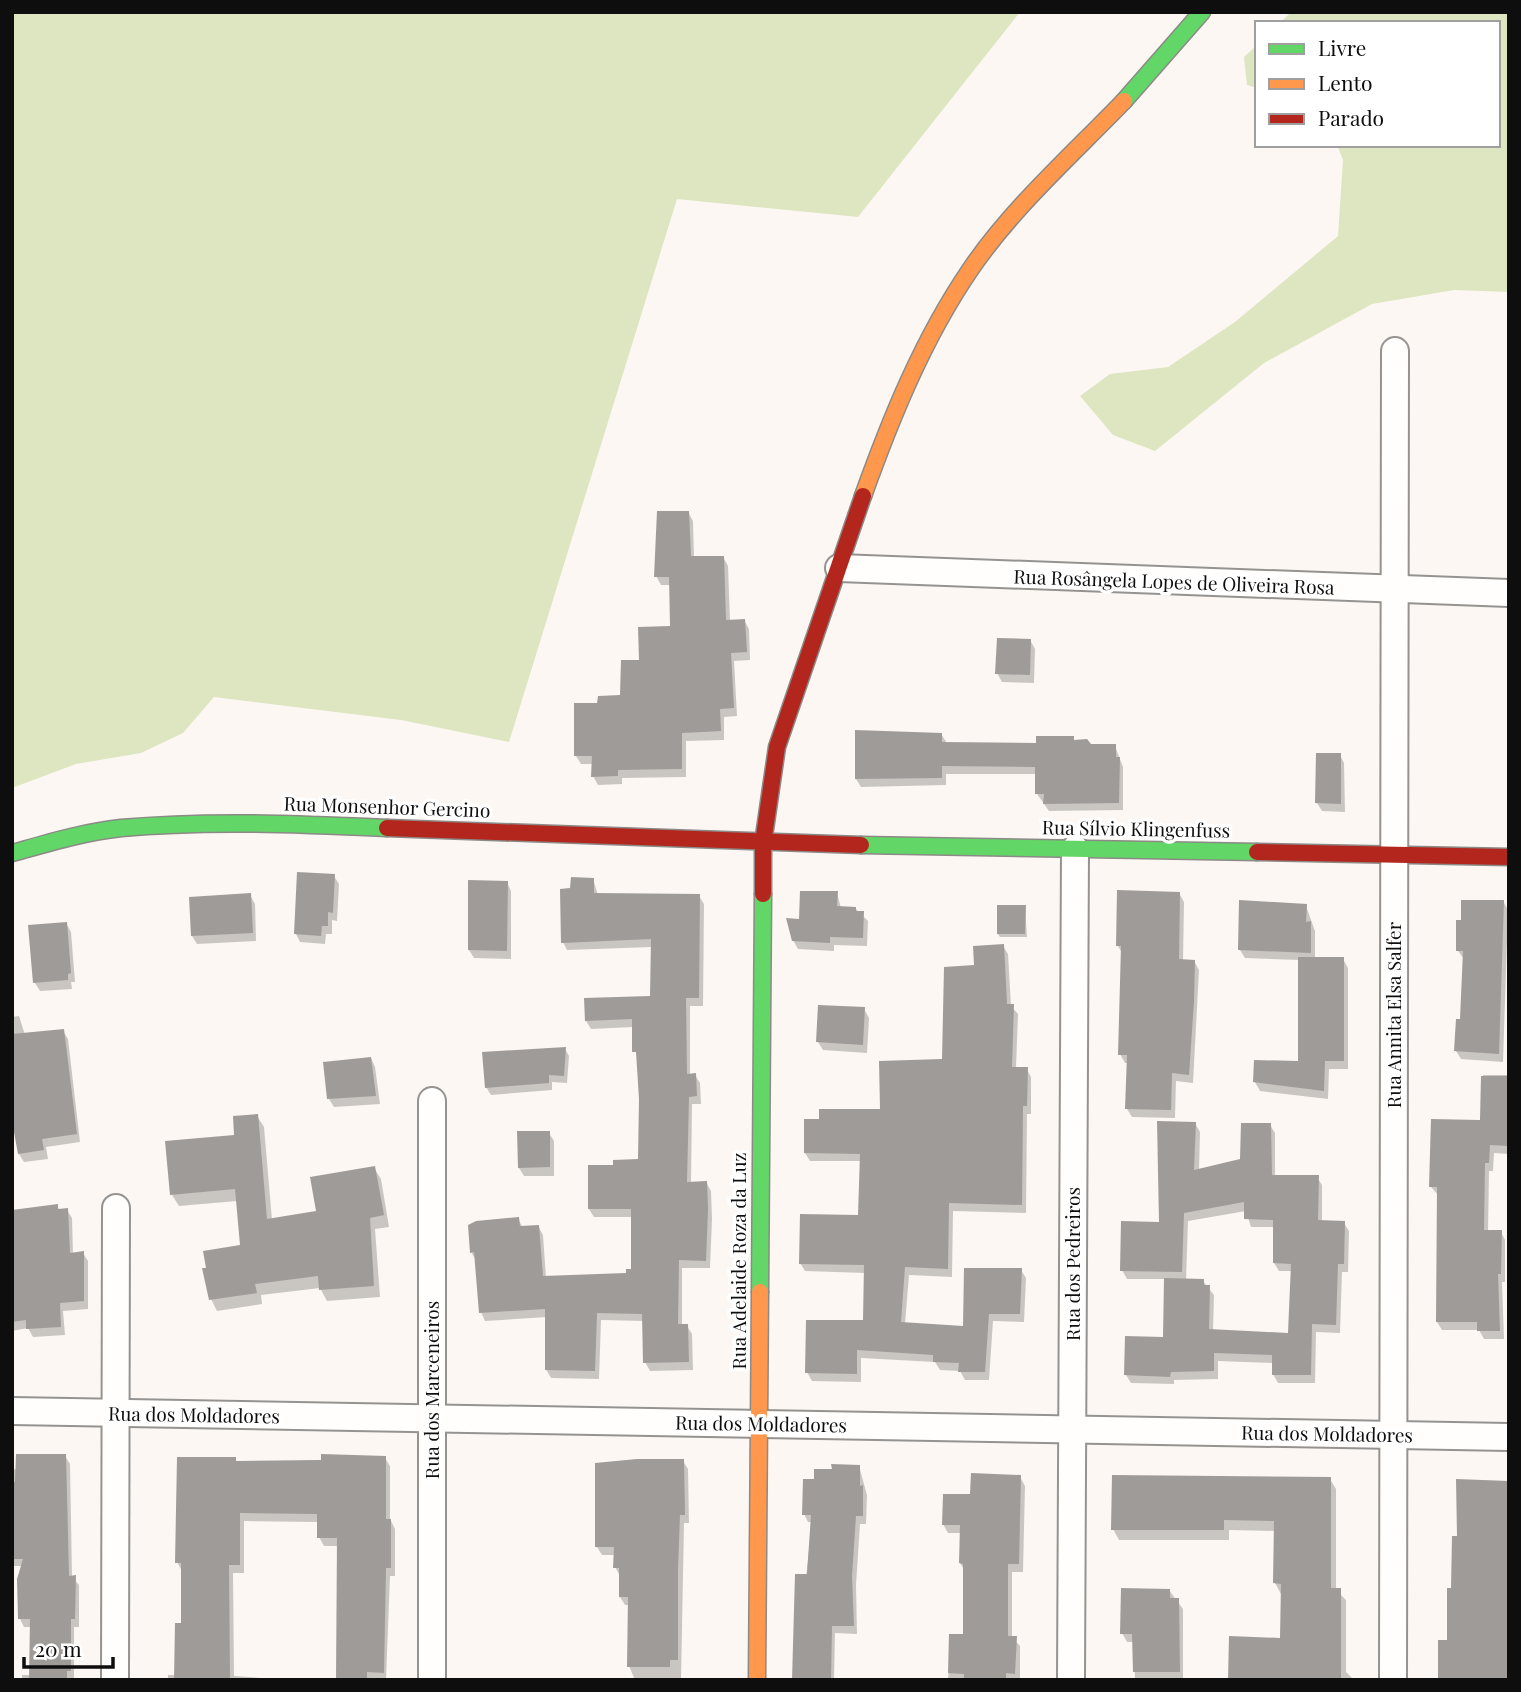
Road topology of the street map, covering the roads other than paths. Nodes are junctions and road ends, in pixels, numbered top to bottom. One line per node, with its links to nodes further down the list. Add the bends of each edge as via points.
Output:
1 (1202, 12): 3 (main road, Rua Adelaide Roza da Luz, via 1017,212 971,269 903,391)
2 (1395, 351): 4 (street, Rua Annita Elsa Salfer)
3 (839, 568): 4 (street, Rua Rosângela Lopes de Oliveira Rosa); 6 (main road, Rua Adelaide Roza da Luz, via 776,747)
4 (1394, 591): 5 (street, Rua Rosângela Lopes de Oliveira Rosa); 9 (street, Rua Annita Elsa Salfer)
5 (1509, 593)
6 (763, 844): 7 (main road, Rua Sílvio Klingenfuss); 8 (main road, Rua Monsenhor Gercino, via 206,822 120,828); 16 (main road, Rua Adelaide Roza da Luz)
7 (1076, 849): 9 (main road, Rua Sílvio Klingenfuss); 17 (street, Rua dos Pedreiros)
8 (12, 852)
9 (1394, 855): 10 (main road, Rua Sílvio Klingenfuss); 18 (street, Rua Annita Elsa Salfer)
10 (1509, 857)
11 (432, 1101): 15 (street, Rua dos Marceneiros)
12 (116, 1208): 14 (street)
13 (12, 1412): 14 (street, Rua dos Moldadores)
14 (116, 1413): 15 (street, Rua dos Moldadores); 20 (street)
15 (432, 1419): 16 (street, Rua dos Moldadores); 21 (street, Rua dos Marceneiros)
16 (759, 1424): 17 (street, Rua dos Moldadores); 22 (main road, Rua Adelaide Roza da Luz)
17 (1073, 1429): 18 (street, Rua dos Moldadores); 23 (street, Rua dos Pedreiros)
18 (1394, 1435): 19 (street, Rua dos Moldadores); 24 (street, Rua Annita Elsa Salfer)
19 (1509, 1437)
20 (115, 1680)
21 (432, 1680)
22 (757, 1680)
23 (1071, 1680)
24 (1393, 1680)

